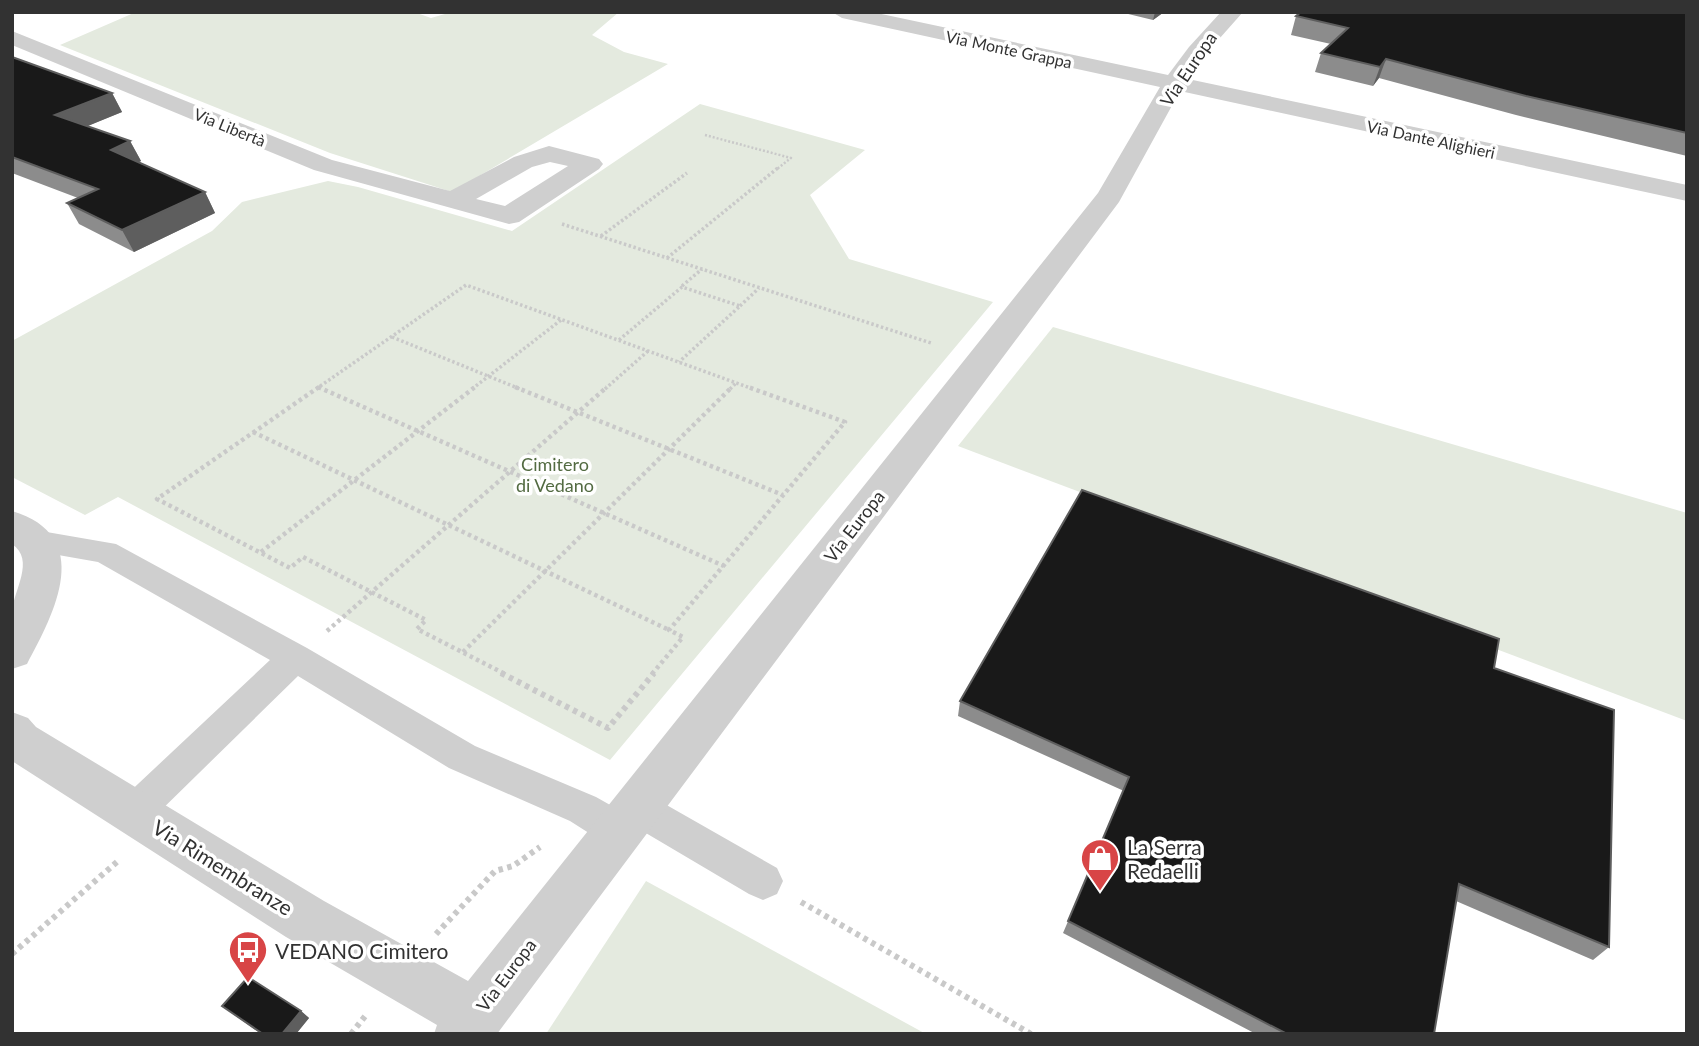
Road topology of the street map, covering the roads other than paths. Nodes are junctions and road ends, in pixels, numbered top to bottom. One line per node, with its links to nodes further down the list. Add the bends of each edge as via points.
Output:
1 (842, 12): 4 (street, Via Monte Grappa)
2 (1233, 12): 4 (street, Via Europa, via 1215,28)
3 (12, 37): 6 (street, Via Libertà, via 323,165)
4 (1175, 85): 5 (street, Via Dante Alighieri); 12 (street, Via Europa, via 1110,196)
5 (1687, 193)
6 (452, 201)
7 (24, 533): 8 (street, via 42,554 40,584); 9 (lane, via 105,552)
8 (12, 652)
9 (295, 659): 11 (lane); 12 (lane, via 462,757 583,809)
10 (12, 732): 11 (street, Via Rimembranze)
11 (146, 818): 14 (street, Via Rimembranze)
12 (626, 819): 13 (lane); 14 (street, Via Europa)
13 (763, 881)
14 (469, 1025)

